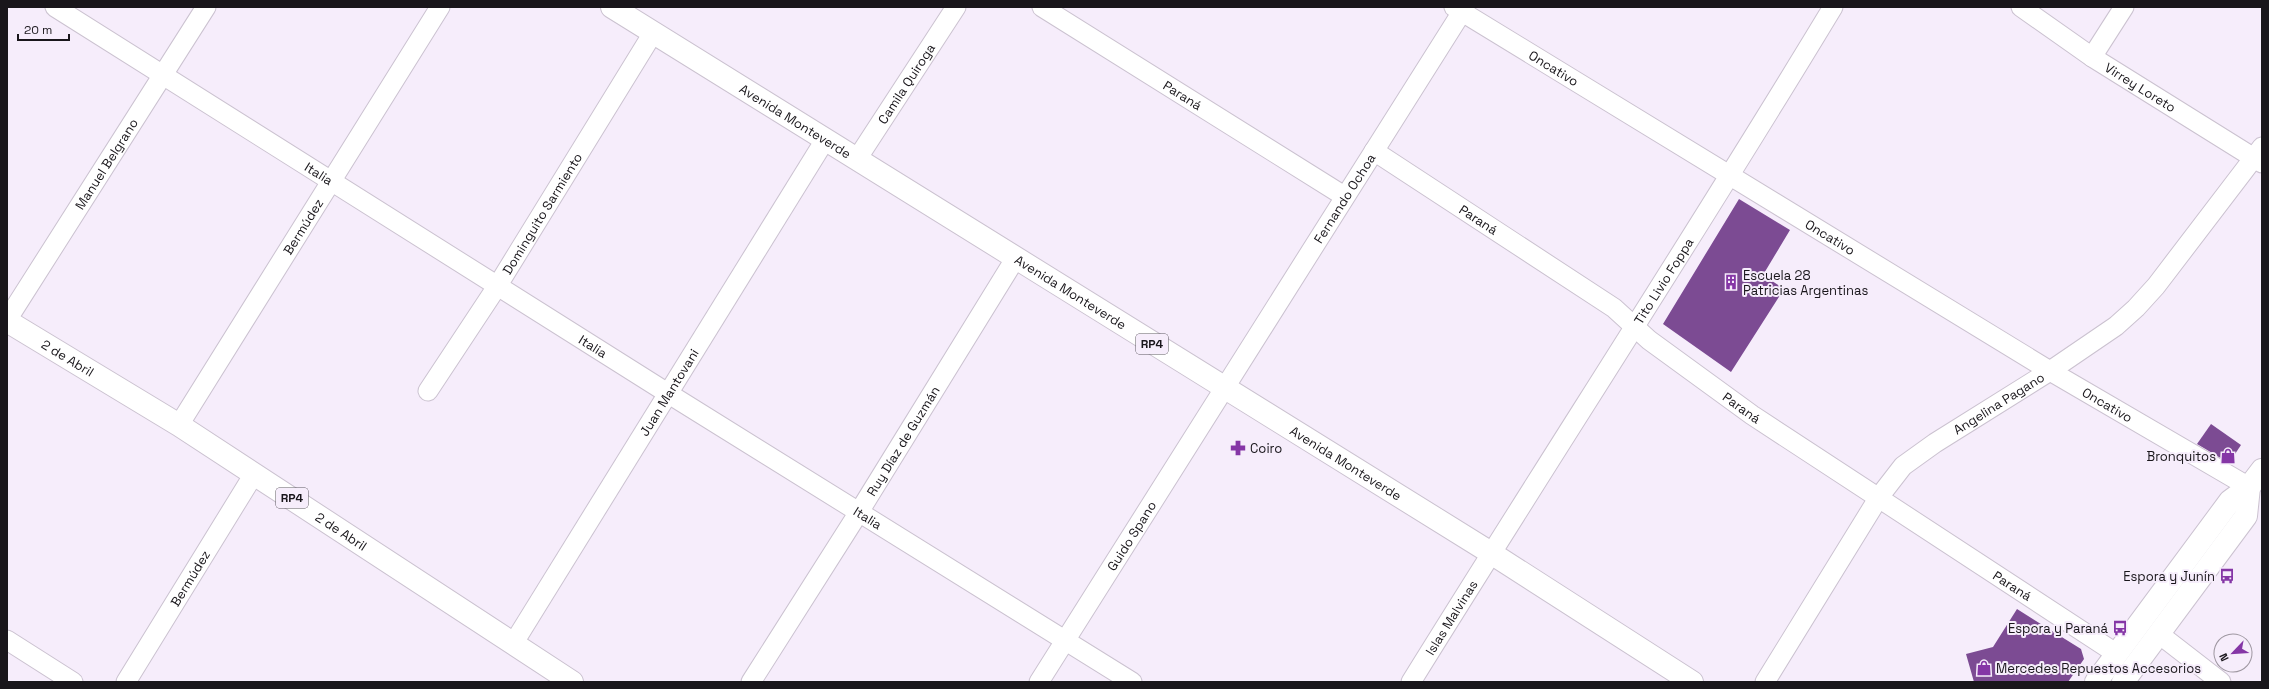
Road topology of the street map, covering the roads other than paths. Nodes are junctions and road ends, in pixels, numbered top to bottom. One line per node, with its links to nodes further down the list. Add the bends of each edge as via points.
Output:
1 (55, 7): 13 (street, Italia)
2 (206, 7): 13 (street, Manuel Belgrano)
3 (440, 7): 19 (street, Bermúdez)
4 (612, 7): 11 (main road, Avenida Monteverde / RP4)
5 (956, 7): 17 (street, Camila Quiroga)
6 (1042, 7): 20 (street, Paraná)
7 (1834, 7): 18 (street, Tito Livio Foppa)
8 (2021, 7): 12 (street, Virrey Loreto)
9 (2124, 7): 12 (street)
10 (1460, 9): 15 (street, Fernando Ochoa); 18 (street, Oncativo)
11 (653, 33): 14 (main road, Avenida Monteverde / RP4); 22 (street, Dominguito Sarmiento)
12 (2092, 57): 16 (street, Virrey Loreto)
13 (163, 76): 19 (street, Italia); 23 (street, Manuel Belgrano)
14 (825, 140): 17 (main road, Avenida Monteverde / RP4); 28 (street, Juan Mantovani)
15 (1374, 151): 20 (street, Fernando Ochoa); 24 (street, Paraná, via 1614,308)
16 (2259, 156): 25 (street, Angelina Pagano, via 2136,308 2116,326)
17 (857, 159): 21 (main road, Avenida Monteverde / RP4)
18 (1731, 175): 24 (street, Tito Livio Foppa); 25 (street, Oncativo)
19 (330, 180): 22 (street, Italia); 29 (street, Bermúdez)
20 (1344, 196): 26 (street, Fernando Ochoa)
21 (1015, 259): 26 (main road, Avenida Monteverde / RP4); 34 (street, Ruy Díaz de Guzmán)
22 (498, 285): 27 (street, Dominguito Sarmiento); 28 (street, Italia)
23 (7, 320): 29 (main road, 2 de Abril / RP4)
24 (1634, 326): 33 (street, Paraná, via 1649,340 1752,415); 35 (street, Tito Livio Foppa)
25 (2050, 371): 32 (street, Oncativo); 33 (street, Angelina Pagano, via 1908,462)
26 (1224, 389): 35 (main road, Avenida Monteverde / RP4); 38 (street, Guido Spano)
27 (428, 391)
28 (669, 394): 34 (street, Italia); 39 (street, Juan Mantovani)
29 (179, 425): 31 (main road, 2 de Abril / RP4)
30 (2262, 470): 32 (main road)
31 (254, 474): 39 (main road, 2 de Abril / RP4); 42 (street, Bermúdez)
32 (2249, 487): 36 (main road, via 2246,516); 40 (main road, via 2230,501)
33 (1879, 497): 40 (street, Paraná); 49 (street, Angelina Pagano)
34 (859, 512): 38 (street, Italia); 44 (street, Ruy Díaz de Guzmán)
35 (1491, 553): 47 (street, Islas Malvinas); 48 (main road, Avenida Monteverde / RP4)
36 (2159, 634): 51 (main road); 52 (street)
37 (7, 640): 41 (street)
38 (1066, 640): 45 (street, Guido Spano); 46 (street, Italia)
39 (513, 644): 43 (main road, 2 de Abril / RP4)
40 (2117, 654): 50 (main road)
41 (73, 682)
42 (126, 682)
43 (572, 682)
44 (751, 682)
45 (1039, 682)
46 (1132, 682)
47 (1410, 682)
48 (1692, 682)
49 (1765, 682)
50 (2096, 682)
51 (2123, 682)
52 (2221, 682)

